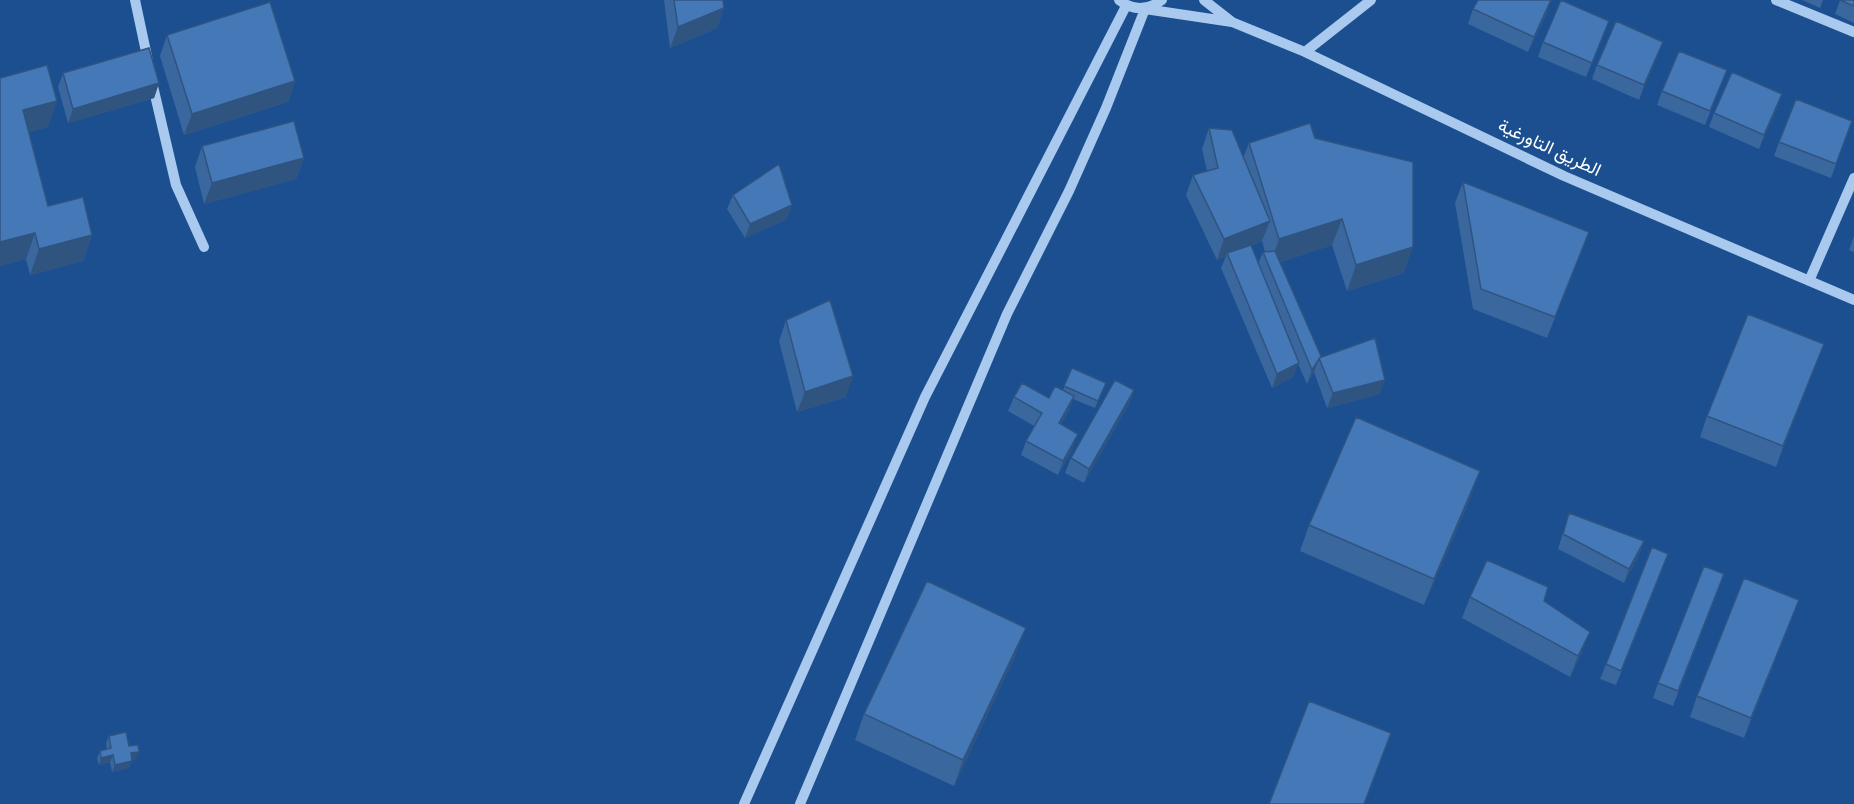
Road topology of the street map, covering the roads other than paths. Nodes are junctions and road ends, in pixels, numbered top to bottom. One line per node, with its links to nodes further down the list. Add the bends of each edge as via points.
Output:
1 (135, 0): 12 (street, via 176,185)
2 (1162, 0): 7 (street)
3 (1204, 0): 8 (street)
4 (1371, 0): 10 (street)
5 (1776, 0): 9 (street)
6 (1122, 3): 7 (street); 15 (street, via 925,397)
7 (1145, 9): 8 (street); 16 (street, via 1069,191 1007,314)
8 (1232, 22): 10 (street, الطريق التاورغية)
9 (1854, 32)
10 (1305, 52): 13 (street, الطريق التاورغية, via 1564,176)
11 (1854, 178): 13 (street)
12 (204, 247)
13 (1809, 281): 14 (street, الطريق التاورغية)
14 (1854, 300)
15 (744, 804)
16 (800, 804)

